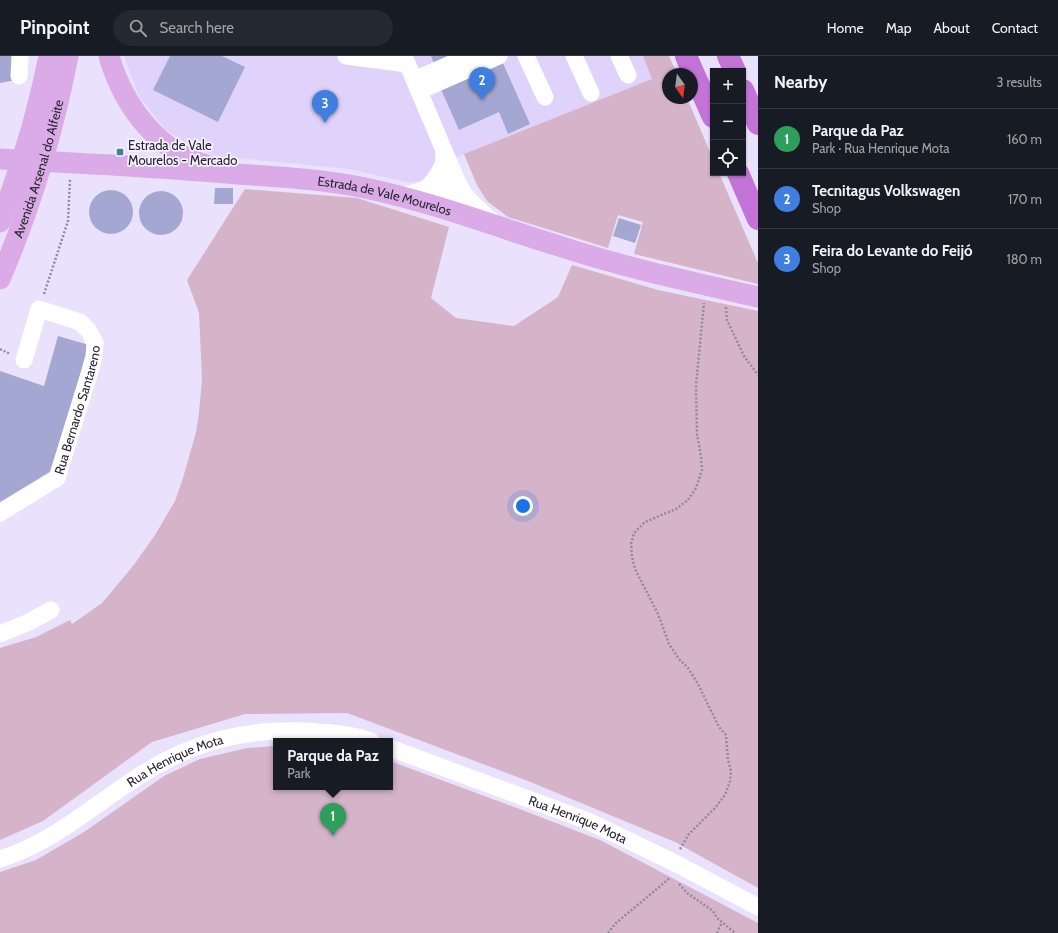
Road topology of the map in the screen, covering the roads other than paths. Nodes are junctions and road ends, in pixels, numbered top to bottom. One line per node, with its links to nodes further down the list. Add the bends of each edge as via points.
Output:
1 (20, 56): 16 (street)
2 (48, 56): 31 (main road, Avenida Arsenal do Alfeite, via 32,128)
3 (68, 56): 33 (main road, Avenida Arsenal do Alfeite, via 44,157 26,213)
4 (109, 56): 25 (main road, via 118,83 130,105 156,136 178,152 204,165)
5 (346, 56): 13 (street)
6 (469, 56): 17 (street)
7 (499, 56): 17 (street)
8 (526, 56): 19 (street)
9 (574, 56): 18 (street)
10 (619, 56): 15 (street)
11 (686, 56): 21 (highway)
12 (728, 56): 14 (highway)
13 (405, 60): 17 (street)
14 (734, 68)
15 (628, 75)
16 (19, 76)
17 (416, 85): 23 (street)
18 (591, 93)
19 (545, 97)
20 (746, 97): 22 (highway)
21 (710, 110)
22 (758, 124)
23 (444, 158): 27 (street); 28 (street, via 432,185 420,192); 29 (street, via 442,202)
24 (0, 159): 25 (main road, Estrada de Vale Mourelos, via 70,169)
25 (258, 176): 28 (main road, Estrada de Vale Mourelos, via 348,185)
26 (739, 176): 30 (highway)
27 (457, 181): 29 (street, via 454,204); 32 (street, via 464,194)
28 (398, 196): 29 (main road, Estrada de Vale Mourelos)
29 (447, 210): 32 (main road, Estrada de Vale Mourelos)
30 (758, 219)
31 (0, 222)
32 (497, 226): 34 (main road, Estrada de Vale Mourelos, via 617,264)
33 (0, 279)
34 (758, 297)
35 (24, 360): 36 (street, Rua Bernardo Santareno, via 39,309 80,322 89,331 95,343 94,356 57,478)
36 (0, 513)
37 (51, 610): 38 (street)
38 (0, 634)
39 (357, 738): 41 (street, Rua Henrique Mota, via 298,730 270,731 243,734 204,744 167,759 64,829 34,846)
40 (393, 749): 42 (street, Rua Henrique Mota, via 588,821 676,863)
41 (0, 859)
42 (758, 907)

